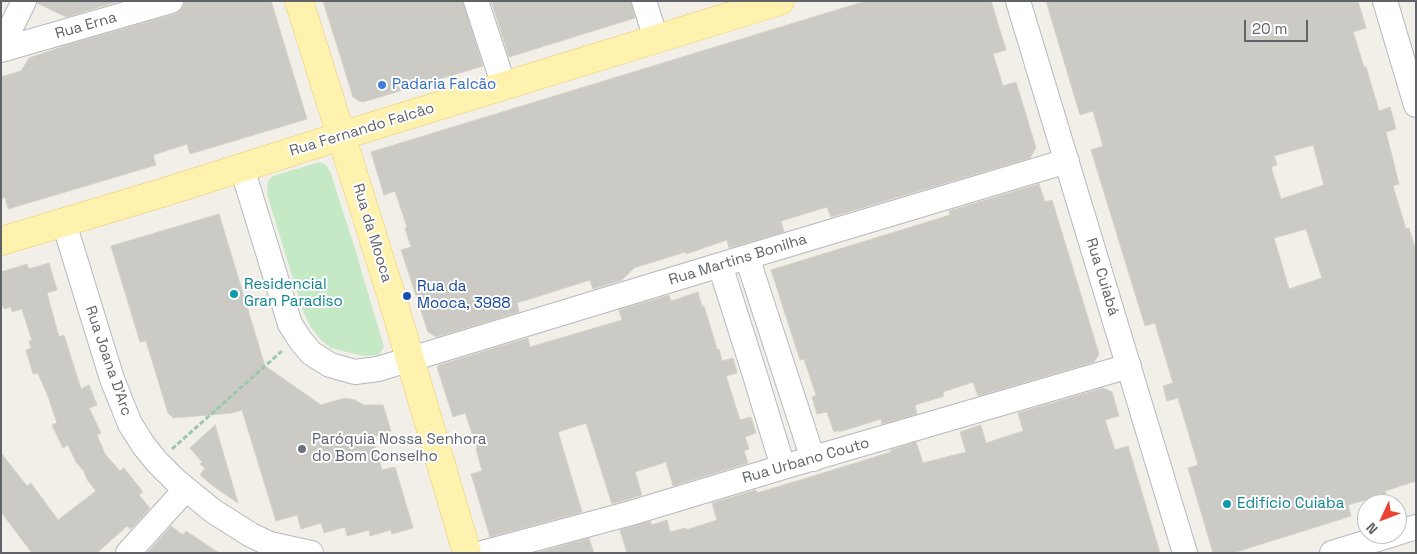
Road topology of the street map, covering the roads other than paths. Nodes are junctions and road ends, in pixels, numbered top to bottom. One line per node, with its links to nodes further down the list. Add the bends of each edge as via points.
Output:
1 (24, 1): 10 (street)
2 (171, 1): 10 (street, Rua Erna)
3 (299, 1): 13 (main road, Rua da Mooca)
4 (476, 1): 11 (street)
5 (644, 1): 9 (street)
6 (780, 1): 9 (main road, Rua Fernando Falcão)
7 (1018, 1): 14 (street, Rua Cuiabá)
8 (1384, 1): 12 (street)
9 (656, 39): 11 (main road, Rua Fernando Falcão)
10 (1, 49)
11 (504, 86): 13 (main road, Rua Fernando Falcão)
12 (1416, 105)
13 (342, 136): 15 (main road, Rua Fernando Falcão); 20 (main road, Rua da Mooca)
14 (1066, 161): 18 (street, Rua Martins Bonilha); 22 (street, Rua Cuiabá)
15 (242, 168): 16 (main road, Rua Fernando Falcão); 20 (street, Rua Martins Bonilha, via 290,324 312,353 330,365 355,372)
16 (64, 223): 17 (main road, Rua Fernando Falcão); 26 (street, Rua Joana D'Arc, via 112,380 130,424 157,462)
17 (1, 241)
18 (747, 257): 19 (street, Rua Martins Bonilha); 21 (street)
19 (720, 264): 20 (street, Rua Martins Bonilha); 23 (street)
20 (411, 360): 30 (main road, Rua da Mooca)
21 (781, 362): 23 (street); 24 (street)
22 (1129, 366): 24 (street, Rua Urbano Couto); 32 (street, Rua Cuiabá)
23 (754, 372): 25 (street)
24 (813, 459): 25 (street, Rua Urbano Couto)
25 (783, 467): 31 (street, Rua Urbano Couto, via 631,514)
26 (186, 489): 28 (street); 29 (street, Rua Joana D'Arc, via 212,511 251,535 270,544)
27 (1362, 544): 33 (street)
28 (128, 553)
29 (311, 553)
30 (467, 553)
31 (482, 553)
32 (1185, 553)
33 (1332, 553)

